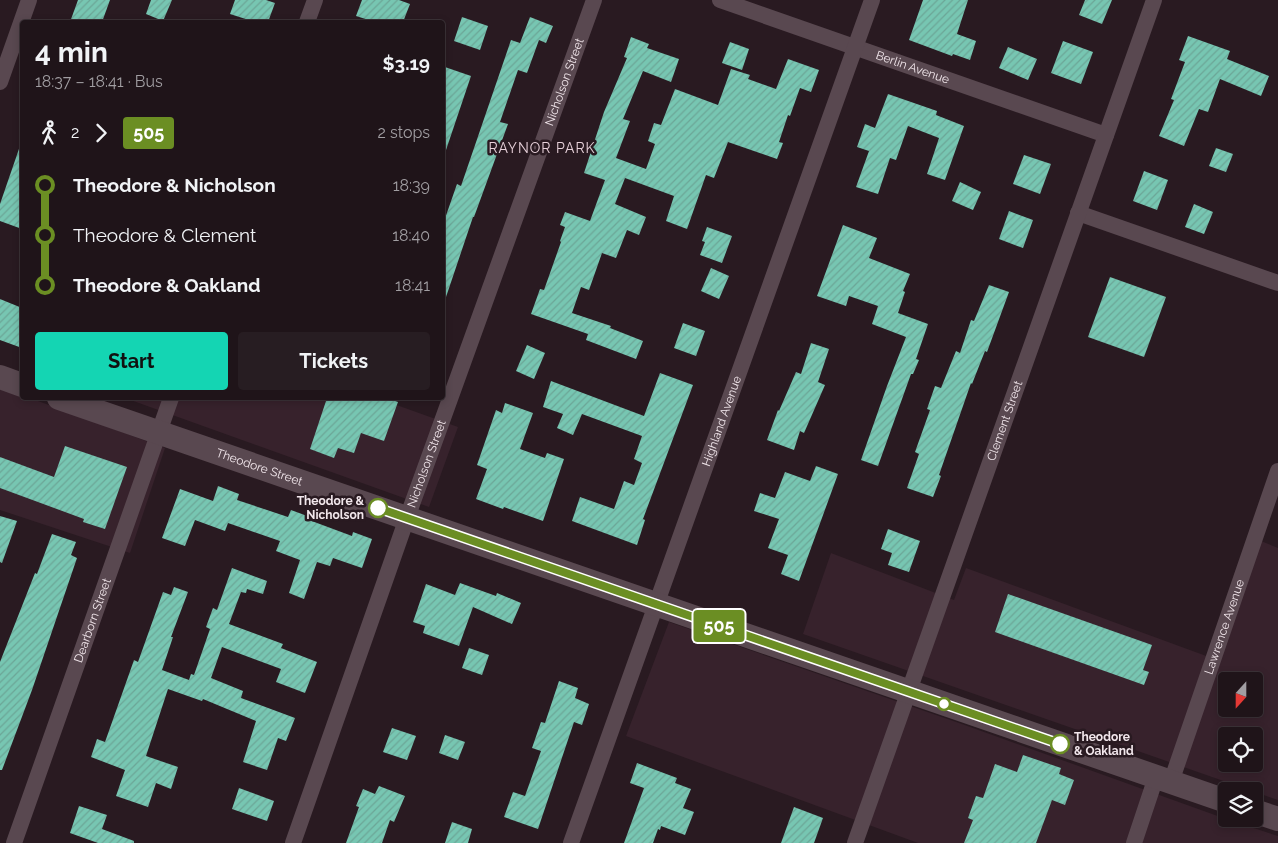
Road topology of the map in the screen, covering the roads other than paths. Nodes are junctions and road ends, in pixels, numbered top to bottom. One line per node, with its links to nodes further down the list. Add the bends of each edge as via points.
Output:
1 (29, 0): 7 (street)
2 (315, 0): 8 (street)
3 (594, 0): 21 (street, Nicholson Street)
4 (720, 0): 10 (street, Berlin Avenue)
5 (872, 0): 10 (street, Highland Avenue)
6 (1154, 0): 12 (street, Clement Street)
7 (22, 20)
8 (308, 20)
9 (20, 25): 11 (street)
10 (855, 47): 12 (street, Berlin Avenue); 22 (street, Highland Avenue)
11 (0, 82)
12 (1106, 135): 13 (street, Clement Street)
13 (1078, 213): 14 (street); 23 (street, Clement Street)
14 (1278, 283)
15 (0, 377): 16 (main road)
16 (20, 384)
17 (65, 400): 19 (main road, Theodore Street)
18 (170, 400): 19 (street, Dearborn Street)
19 (158, 432): 21 (main road, Theodore Street); 28 (street, Dearborn Street)
20 (1278, 471): 24 (street, Lawrence Avenue)
21 (407, 518): 22 (main road, Theodore Street); 29 (street, Nicholson Street)
22 (656, 604): 23 (main road, Theodore Street); 30 (street, Highland Avenue)
23 (908, 691): 24 (main road, Theodore Street); 31 (street, Clement Street)
24 (1163, 780): 25 (main road, Theodore Street); 32 (street, Lawrence Avenue)
25 (1218, 798)
26 (1263, 814): 27 (main road)
27 (1278, 819)
28 (14, 843)
29 (293, 843)
30 (571, 843)
31 (855, 843)
32 (1134, 843)

